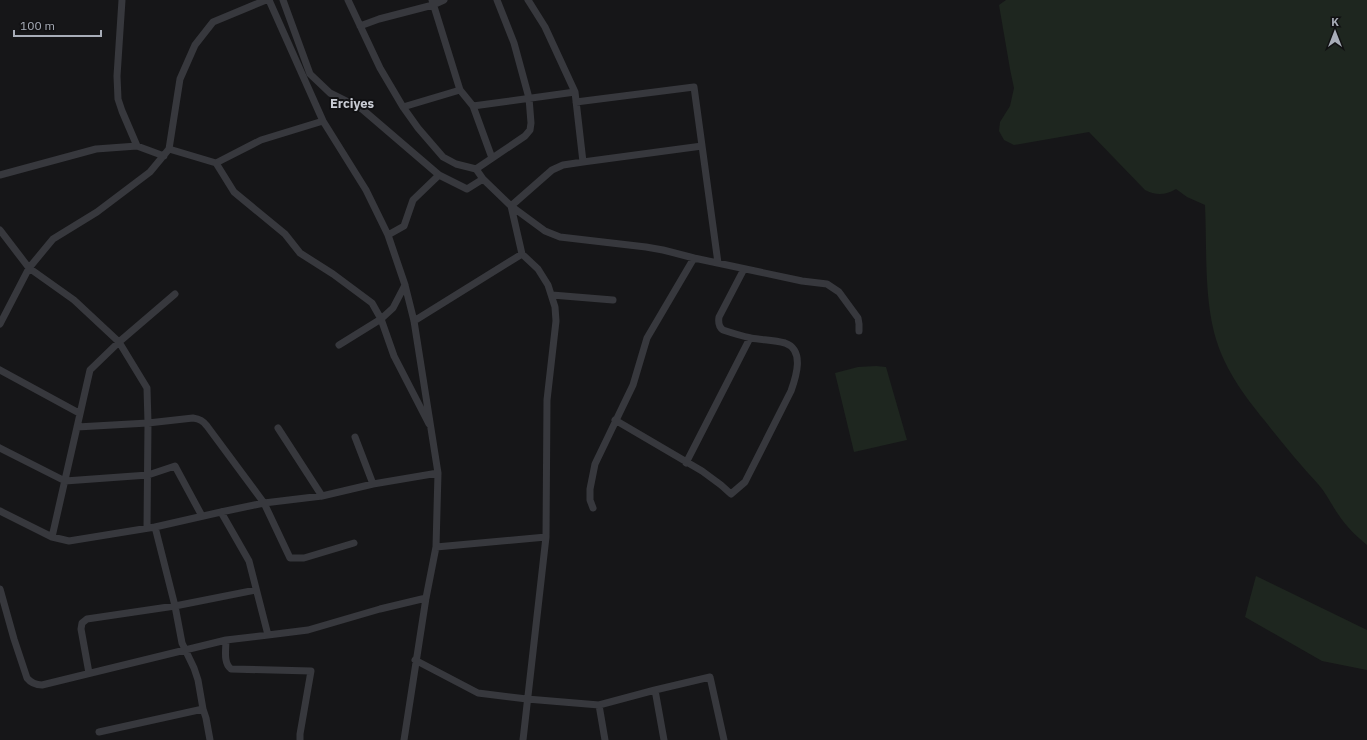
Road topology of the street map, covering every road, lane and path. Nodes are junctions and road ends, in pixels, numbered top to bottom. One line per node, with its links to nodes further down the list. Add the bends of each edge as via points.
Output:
1 (122, 0): 19 (street, via 118,99)
2 (266, 0): 21 (street, via 213,22 195,45 180,78)
3 (269, 0): 11 (street)
4 (283, 0): 11 (street)
5 (348, 0): 10 (street)
6 (444, 0): 9 (street)
7 (497, 0): 14 (street, via 514,44)
8 (528, 0): 13 (street, via 545,27)
9 (432, 2): 10 (street); 12 (street)
10 (360, 26): 17 (street, via 380,68)
11 (306, 74): 18 (street); 28 (street, via 330,93 362,109)
12 (460, 90): 16 (street); 17 (street)
13 (575, 92): 14 (street); 15 (street)
14 (529, 98): 16 (street); 23 (street, via 532,120 528,133)
15 (576, 102): 20 (street, via 694,87); 24 (street)
16 (473, 106): 23 (street)
17 (403, 107): 26 (street, via 444,157 456,164)
18 (323, 121): 25 (street, via 261,140); 32 (street, via 366,190)
19 (137, 146): 22 (street); 27 (street, via 96,150)
20 (702, 146): 24 (street); 35 (street)
21 (169, 149): 22 (street); 25 (street)
22 (164, 156): 36 (street, via 150,172 98,212 53,239)
23 (492, 158): 26 (street)
24 (583, 162): 30 (street, via 552,170)
25 (216, 163): 42 (street, via 234,192 285,234 300,253 372,303)
26 (476, 169): 29 (street)
27 (0, 175)
28 (439, 175): 29 (street, via 467,189); 32 (street, via 413,200 404,226)
29 (483, 179): 30 (street)
30 (511, 206): 33 (street); 34 (street, via 545,231 560,237 646,247)
31 (0, 230): 36 (street)
32 (388, 235): 38 (street)
33 (522, 254): 40 (street, via 538,269); 43 (street)
34 (694, 258): 35 (street); 51 (street, via 647,338 633,385)
35 (718, 263): 37 (street)
36 (29, 268): 44 (street); 47 (street, via 74,300)
37 (744, 269): 45 (street, via 831,286 858,318); 46 (street, via 718,322 723,330)
38 (405, 286): 42 (street, via 393,308); 43 (street)
39 (175, 294): 47 (street)
40 (552, 295): 41 (street); 71 (street, via 556,321 547,400)
41 (613, 300)
42 (381, 319): 48 (street); 55 (street, via 394,356)
43 (414, 321): 55 (street)
44 (0, 324)
45 (858, 331)
46 (750, 338): 58 (street); 58 (street, via 788,345 795,352 797,365 791,391 745,482 731,494 710,477)
47 (119, 342): 50 (street, via 90,370); 52 (street, via 147,388)
48 (339, 345)
49 (0, 370): 50 (street)
50 (79, 414): 53 (street)
51 (615, 420): 58 (street); 65 (street, via 595,464 590,489)
52 (148, 423): 53 (street); 60 (street); 64 (street, via 194,418 204,421)
53 (77, 427): 61 (street)
54 (278, 428): 63 (street)
55 (432, 430): 59 (street)
56 (355, 437): 62 (street)
57 (0, 448): 61 (street)
58 (686, 463)
59 (438, 473): 62 (street); 73 (street)
60 (148, 475): 61 (street); 68 (street, via 176,466); 69 (street)
61 (65, 481): 70 (street)
62 (373, 484): 63 (street)
63 (322, 496): 64 (street)
64 (264, 503): 67 (street); 72 (street, via 290,558 304,558)
65 (593, 508)
66 (0, 511): 70 (street)
67 (221, 512): 68 (street); 75 (street, via 249,561)
68 (202, 516): 69 (street)
69 (151, 528): 70 (street, via 69,541); 77 (street)
70 (52, 537)
71 (546, 537): 73 (street); 84 (street)
72 (354, 543)
73 (436, 547): 76 (street)
74 (0, 589): 82 (street, via 14,639 30,681 42,685)
75 (256, 590): 77 (street); 78 (street)
76 (426, 598): 78 (street, via 308,630); 81 (street)
77 (175, 606): 80 (street); 82 (street, via 84,621 81,629)
78 (268, 635): 79 (street)
79 (226, 640): 80 (street); 89 (street, via 226,662 231,669 311,671)
80 (185, 649): 82 (street); 86 (street, via 198,680)
81 (416, 660): 84 (street, via 478,693); 90 (street)
82 (89, 673)
83 (655, 690): 85 (street); 93 (street); 94 (street, via 710,677)
84 (527, 699): 85 (street); 91 (street)
85 (599, 704): 92 (street)
86 (202, 709): 87 (street); 88 (street)
87 (99, 732)
88 (210, 740)
89 (300, 740)
90 (404, 740)
91 (522, 740)
92 (605, 740)
93 (664, 740)
94 (724, 740)

